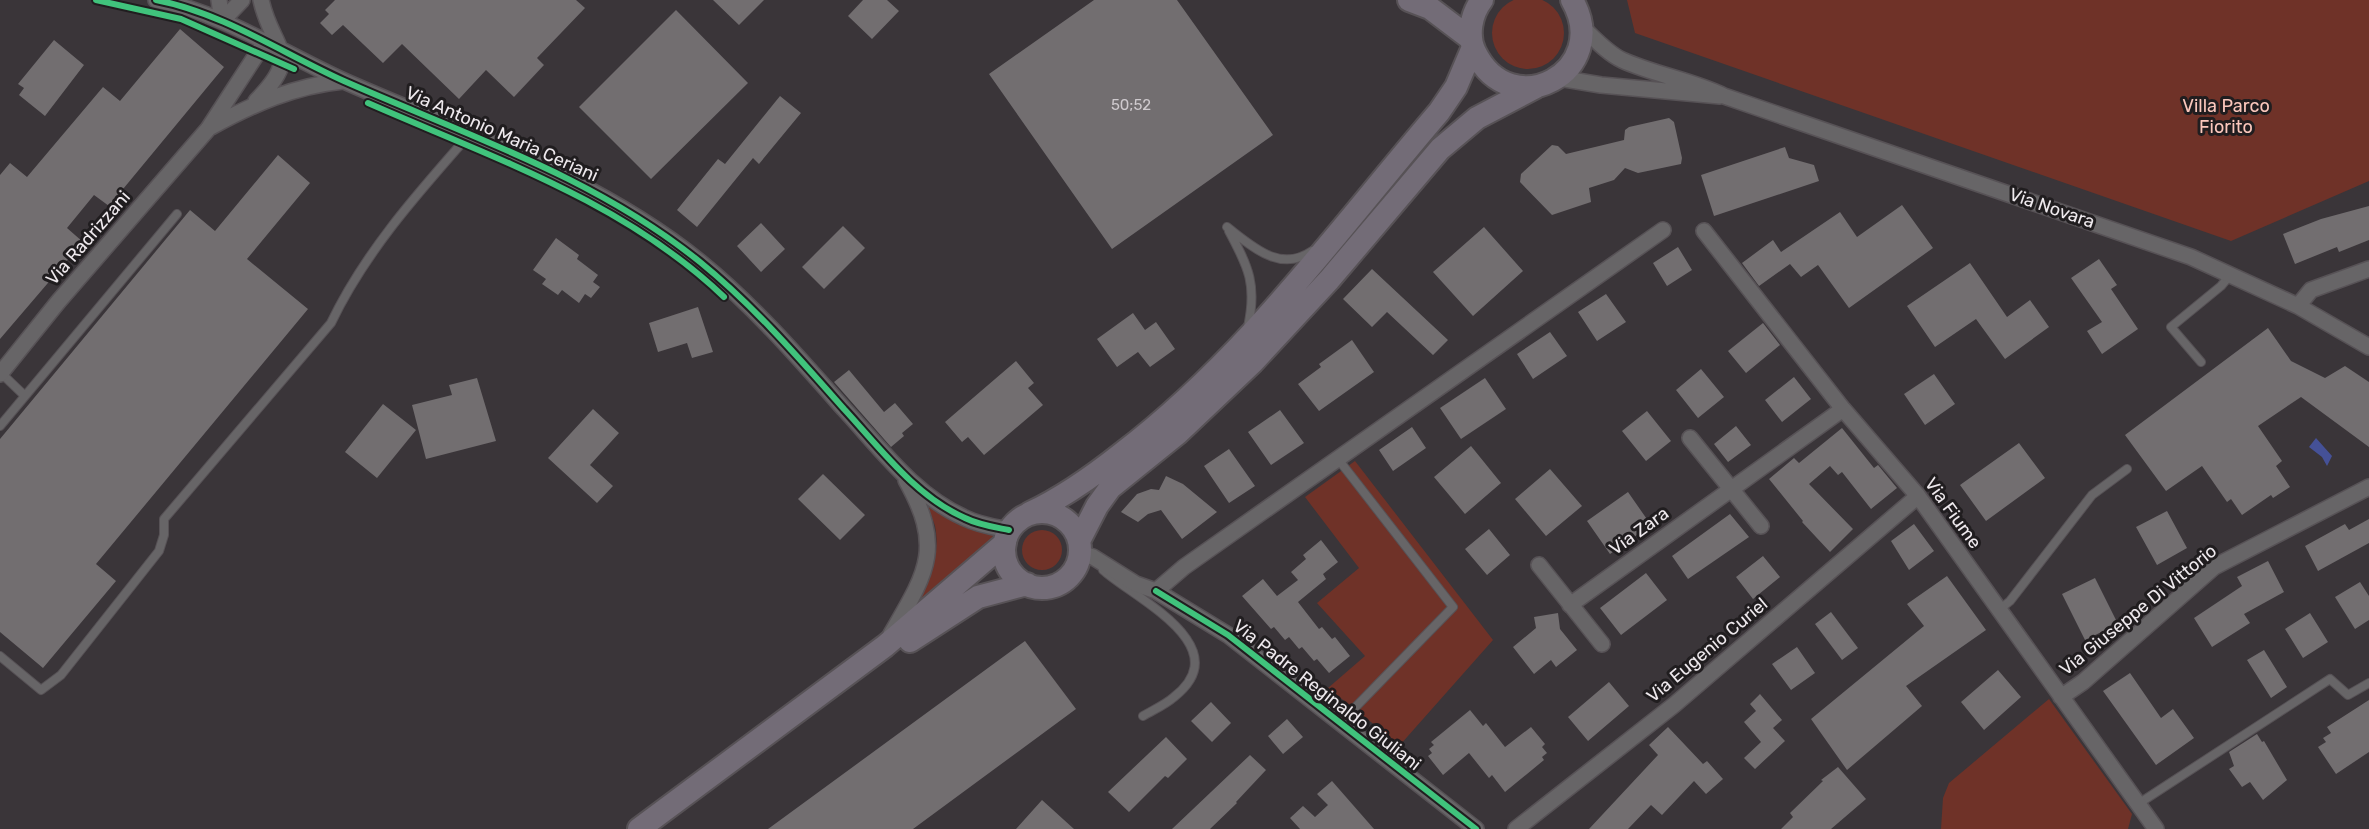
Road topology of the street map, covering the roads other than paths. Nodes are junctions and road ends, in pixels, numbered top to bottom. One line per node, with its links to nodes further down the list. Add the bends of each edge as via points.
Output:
1 (219, 0): 8 (street)
2 (242, 0): 8 (street)
3 (261, 0): 11 (street)
4 (1409, 0): 10 (main road, via 1430,8)
5 (1482, 0): 10 (main road, via 1472,21)
6 (167, 1): 8 (street, Via Antonio Maria Ceriani)
7 (1581, 11): 12 (main road, via 1577,55); 15 (street, Via Novara, via 1620,59)
8 (222, 21): 9 (street, Via Antonio Maria Ceriani)
9 (264, 43): 11 (street, Via Antonio Maria Ceriani); 17 (street, Via Radrizzani)
10 (1472, 43): 14 (main road, via 1482,65 1497,79 1515,87); 22 (main road, via 1456,87)
11 (282, 52): 13 (street, Via Antonio Maria Ceriani); 16 (street, Via Radrizzani, via 280,72)
12 (1559, 78): 14 (main road); 15 (street, Via Novara)
13 (343, 81): 16 (street, Via Radrizzani, via 318,84); 18 (street, Via Antonio Maria Ceriani)
14 (1536, 87): 43 (main road, via 1477,118 1440,149 1254,362 1177,434 1110,488 1096,506)
15 (1724, 96): 24 (street, Via Novara)
16 (254, 103): 17 (street, Via Radrizzani)
17 (208, 129): 29 (street, Via Radrizzani)
18 (469, 135): 36 (street, Via Antonio Maria Ceriani, via 575,181 653,227 725,284); 51 (lane, via 391,226 348,287 331,324 164,519 159,551 61,675 41,690)
19 (177, 214): 30 (lane)
20 (1663, 230): 34 (street)
21 (1704, 231): 31 (street, Via Fiume)
22 (1338, 233): 26 (main road); 26 (lane, via 1290,261 1257,250 1227,227 1252,282 1253,300)
23 (2369, 269): 25 (street, via 2311,290)
24 (2231, 274): 25 (street, Via Novara); 28 (lane, via 2171,327)
25 (2298, 306): 27 (street, Via Novara)
26 (1244, 343): 40 (main road, via 1160,425 1081,485)
27 (2369, 347)
28 (2200, 362)
29 (0, 374): 30 (lane)
30 (25, 396): 32 (lane)
31 (1843, 409): 38 (street, Via Zara); 39 (street, Via Fiume)
32 (0, 426)
33 (1690, 438): 38 (street)
34 (1338, 459): 46 (street); 56 (lane, via 1454,607)
35 (2127, 469): 48 (lane, via 2092,495)
36 (903, 475): 42 (street, via 944,507); 50 (street, via 925,520 929,552 919,583)
37 (2369, 487): 53 (street, Via Giuseppe Di Vittorio, via 2214,567)
38 (1731, 489): 41 (street); 47 (street, Via Zara)
39 (1918, 496): 48 (street, Via Fiume); 60 (street, Via Eugenio Curiel, via 1674,705)
40 (1030, 513): 42 (main road); 43 (main road, via 1043,512 1066,520)
41 (1761, 526)
42 (1007, 536): 45 (main road, via 1009,567); 50 (main road)
43 (1084, 550): 45 (main road, via 1062,582 1040,587); 46 (street, Via Padre Reginaldo Giuliani, via 1136,584); 55 (lane, via 1117,583 1176,624 1192,652 1194,666 1181,690)
44 (1539, 565): 47 (street)
45 (1027, 584): 54 (main road, via 978,597)
46 (1156, 591): 56 (street, Via Padre Reginaldo Giuliani, via 1228,635)
47 (1570, 605): 49 (street)
48 (2000, 610): 53 (street, Via Fiume)
49 (1602, 644)
50 (885, 646): 54 (main road)
51 (0, 656)
52 (2369, 683): 57 (lane, via 2348,695 2330,679)
53 (2061, 698): 57 (street, Via Fiume)
54 (796, 714): 58 (main road)
55 (1143, 716)
56 (1340, 723): 59 (street, Via Padre Reginaldo Giuliani)
57 (2138, 804): 61 (street, Via Fiume)
58 (639, 829)
59 (1476, 829)
60 (1516, 829)
61 (2156, 829)

